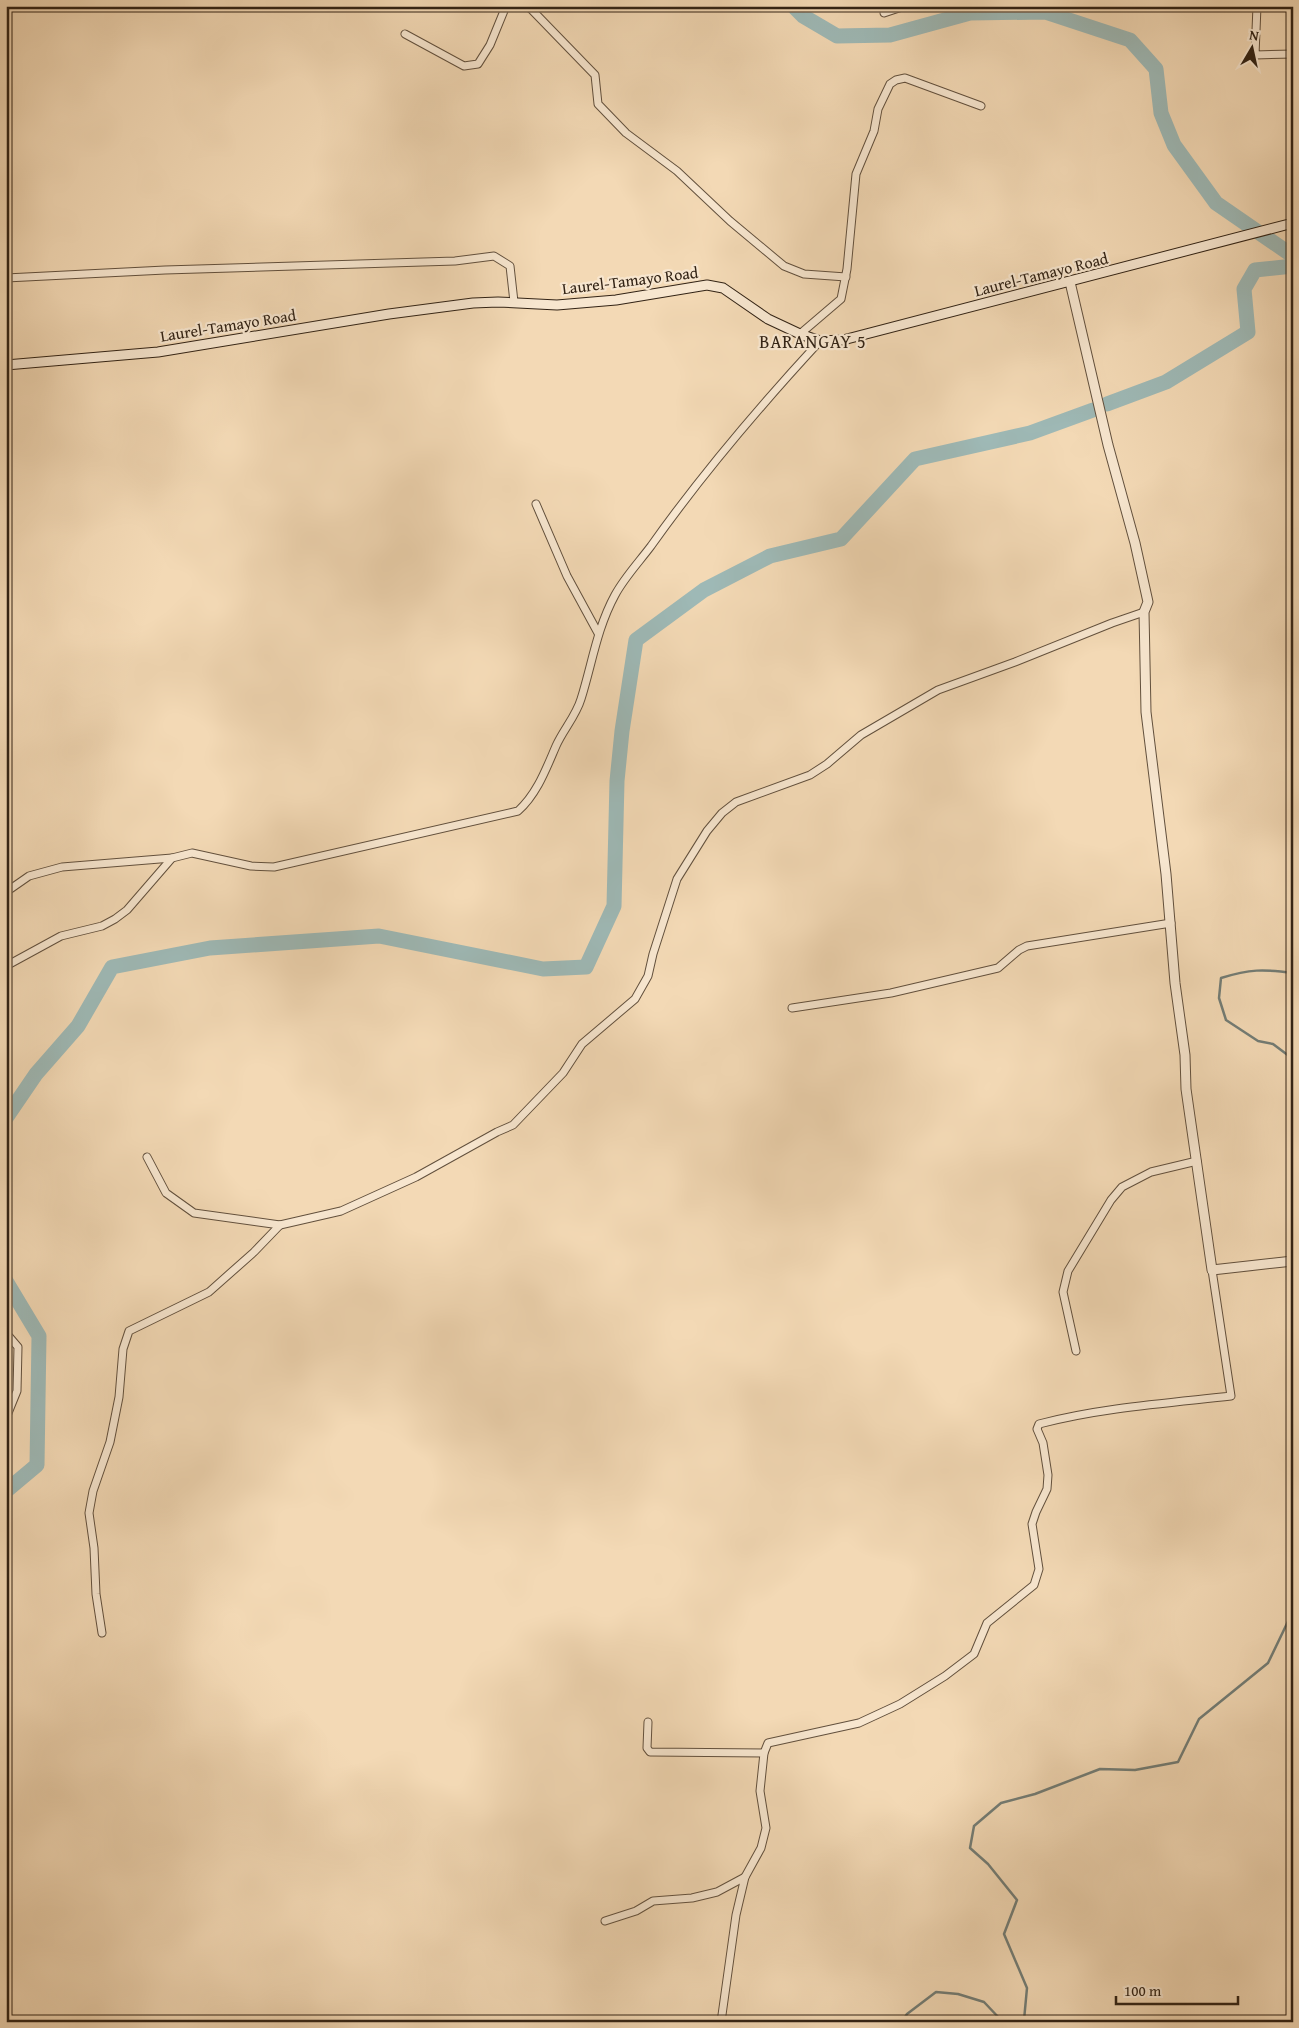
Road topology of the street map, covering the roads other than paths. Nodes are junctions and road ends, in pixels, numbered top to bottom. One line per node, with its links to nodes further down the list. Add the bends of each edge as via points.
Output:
1 (506, 6): 6 (street, via 490,45 478,64 464,66)
2 (525, 6): 10 (street, via 595,75 598,104 626,133 677,171 784,266 804,274)
3 (905, 6): 5 (street)
4 (1257, 6): 7 (street, via 1255,55)
5 (884, 13)
6 (405, 34)
7 (1293, 54)
8 (982, 106): 10 (street, via 905,78 890,84 856,174)
9 (1289, 225): 12 (main road, Laurel-Tamayo Road)
10 (846, 276): 14 (street, via 841,299)
11 (6, 278): 13 (street, via 455,261 494,256 510,266)
12 (1070, 282): 15 (main road, Laurel-Tamayo Road, via 843,340); 18 (main road, via 1108,445 1135,543 1148,602)
13 (514, 302): 14 (main road, Laurel-Tamayo Road, via 557,304 616,300 707,284 723,288 768,319); 16 (main road, Laurel-Tamayo Road, via 472,303 388,314 158,352)
14 (800, 334): 15 (main road, Laurel-Tamayo Road)
15 (820, 342): 19 (street, via 781,383 667,523 615,594)
16 (6, 365)
17 (536, 504): 19 (street, via 567,576)
18 (1144, 612): 22 (main road, via 1146,712); 27 (street, via 938,690 861,735 810,775 736,802 707,831 678,879 648,976 635,998 582,1044 563,1073 513,1125 416,1177 342,1211)
19 (598, 633): 20 (street, via 580,701 561,734 538,787 518,811 274,866 251,866 192,853)
20 (172, 858): 21 (street, via 62,867 29,876); 23 (street, via 127,910 115,919 102,926 61,936)
21 (6, 892)
22 (1171, 923): 24 (street, via 1027,946 998,968 891,993); 26 (main road, via 1186,1089)
23 (6, 966)
24 (792, 1008)
25 (148, 1157): 27 (street, via 166,1193 194,1213)
26 (1197, 1161): 29 (main road); 31 (street, via 1151,1172 1122,1187 1111,1200 1068,1271 1063,1292)
27 (280, 1225): 33 (street, via 210,1292 129,1331 123,1349 119,1397 110,1442 92,1491 89,1513)
28 (1293, 1261): 29 (main road)
29 (1212, 1270): 35 (street, via 1231,1396 1039,1424 1037,1429 1043,1443 1048,1475 1047,1489 1032,1524 1039,1569 1034,1584 987,1623 974,1654 938,1681 859,1723 768,1743)
30 (6, 1333): 32 (street, via 18,1347 17,1391)
31 (1076, 1351)
32 (6, 1418)
33 (102, 1633)
34 (648, 1722): 35 (street, via 647,1748 650,1752)
35 (764, 1753): 36 (street, via 760,1792 766,1828 761,1848)
36 (745, 1878): 37 (street, via 717,1892 653,1902); 38 (street, via 736,1915)
37 (605, 1921)
38 (721, 2022)

